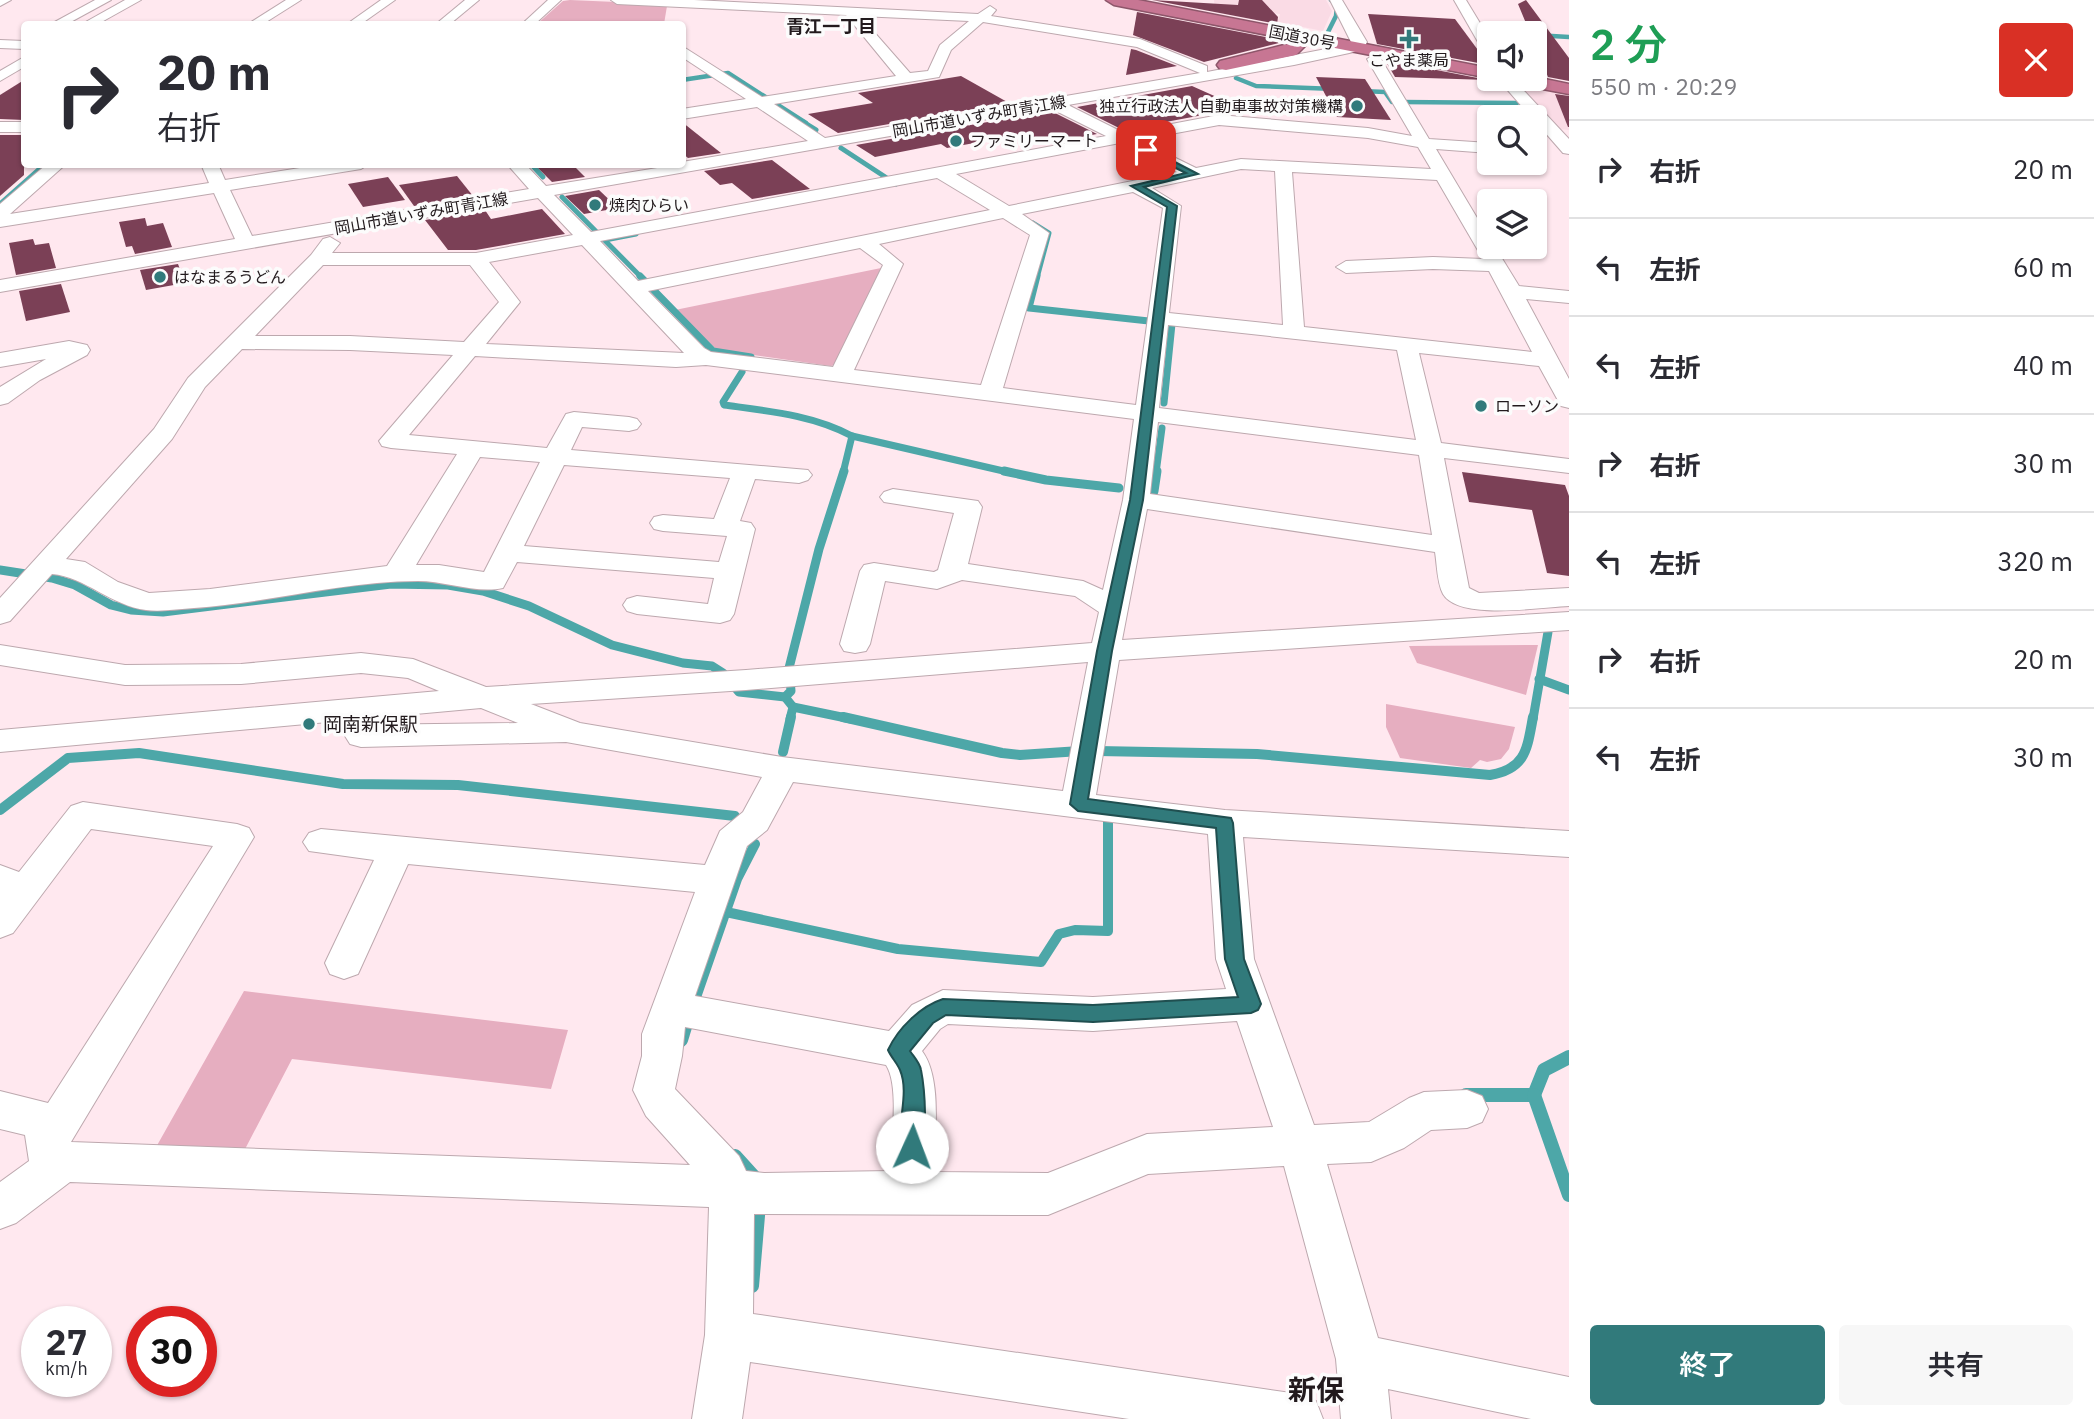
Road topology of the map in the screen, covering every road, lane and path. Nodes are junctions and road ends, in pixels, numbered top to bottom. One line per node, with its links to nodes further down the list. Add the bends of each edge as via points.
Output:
1 (105, 0): 18 (street)
2 (135, 0): 19 (street)
3 (295, 0): 20 (street)
4 (389, 0): 21 (street)
5 (473, 0): 22 (street)
6 (555, 0): 23 (street)
7 (617, 0): 14 (street)
8 (999, 0): 17 (street)
9 (1114, 0): 25 (highway, 国道30号)
10 (1137, 0): 29 (highway, 国道30号)
11 (1336, 0): 29 (street)
12 (1460, 0): 24 (street)
13 (764, 3): 14 (street); 16 (street)
14 (676, 6)
15 (908, 6): 16 (street); 17 (street)
16 (848, 10): 43 (street)
17 (981, 18): 36 (street, via 1140,43); 43 (street, via 945,48 934,74)
18 (64, 21)
19 (94, 21)
20 (260, 21)
21 (358, 21)
22 (446, 21)
23 (531, 21)
24 (1477, 29)
25 (1272, 31): 29 (highway, 国道30号); 35 (highway, via 1298,45 1290,51)
26 (0, 44): 27 (street)
27 (21, 44)
28 (21, 45): 31 (street)
29 (1354, 45): 33 (street, 岡山市道いずみ町青江線); 35 (street, 岡山市道いずみ町青江線); 37 (highway, 国道30号)
30 (686, 53): 39 (street)
31 (0, 57)
32 (1374, 59): 33 (highway); 38 (highway); 55 (street)
33 (1294, 61): 49 (street, 岡山市道いずみ町青江線)
34 (21, 63): 42 (street)
35 (1226, 65): 36 (street, 岡山市道いずみ町青江線)
36 (1202, 69): 49 (street, 岡山市道いずみ町青江線)
37 (1477, 70)
38 (1477, 71)
39 (717, 73): 40 (street); 48 (street)
40 (694, 76)
41 (1547, 76): 44 (highway)
42 (0, 77)
43 (906, 78): 48 (street)
44 (1569, 81)
45 (1547, 85): 46 (highway)
46 (1569, 89)
47 (1511, 91): 57 (street)
48 (765, 100): 50 (street); 54 (street)
49 (1046, 100): 53 (street); 54 (street, 岡山市道いずみ町青江線)
50 (686, 113)
51 (0, 127): 52 (street)
52 (21, 127)
53 (1122, 138): 55 (street, via 1229,119); 68 (street); 69 (street)
54 (817, 140): 59 (street, 岡山市道いずみ町青江線); 60 (street, 岡山市道いずみ町青江線)
55 (1421, 143): 56 (street); 70 (street)
56 (1477, 147)
57 (1569, 151): 58 (street)
58 (1547, 152)
59 (686, 159)
60 (686, 163)
61 (1283, 167): 69 (street, via 1241,164); 70 (street); 91 (street)
62 (53, 168): 75 (street)
63 (211, 168): 72 (street)
64 (337, 168): 72 (street)
65 (519, 168): 73 (street)
66 (637, 168): 73 (street, 岡山市道いずみ町青江線)
67 (658, 168): 73 (street, 岡山市道いずみ町青江線)
68 (940, 172): 74 (street); 78 (street)
69 (1194, 174): 71 (street)
70 (1442, 176): 83 (street)
71 (1136, 186): 74 (street); 90 (street, via 1172,206)
72 (221, 187): 76 (street); 79 (street)
73 (538, 189): 77 (street, 岡山市道いずみ町青江線); 78 (street); 79 (street, 岡山市道いずみ町青江線)
74 (1011, 211): 80 (street); 99 (street, via 1040,233)
75 (0, 213)
76 (0, 221)
77 (331, 229): 79 (street, 岡山市道いずみ町青江線); 81 (street, via 335,238)
78 (596, 238): 82 (street); 87 (street)
79 (244, 240): 85 (street, 岡山市道いずみ町青江線); 86 (street, 岡山市道いずみ町青江線)
80 (864, 241): 87 (street); 98 (street, via 893,264)
81 (318, 258): 82 (street); 92 (street)
82 (476, 259): 94 (street, via 510,302)
83 (1496, 265): 84 (street); 88 (street)
84 (1346, 267)
85 (0, 277)
86 (0, 286)
87 (643, 286): 95 (street, via 696,352)
88 (1512, 292): 89 (street); 97 (street)
89 (1569, 297)
90 (1160, 321): 91 (street); 102 (street)
91 (1294, 332): 93 (street)
92 (236, 342): 94 (street); 116 (street, via 196,383 163,434)
93 (1408, 349): 97 (street); 105 (street)
94 (470, 350): 95 (street); 104 (street, via 391,441)
95 (706, 358): 98 (street)
96 (0, 360): 100 (street, via 79,350)
97 (1549, 360): 101 (street)
98 (840, 375): 99 (street)
99 (990, 393): 102 (street)
100 (0, 398)
101 (1569, 401)
102 (1147, 413): 105 (street); 111 (street)
103 (629, 424): 106 (street, via 574,419)
104 (473, 448): 106 (street); 119 (street)
105 (1430, 450): 107 (street); 114 (street)
106 (556, 457): 108 (street); 115 (street)
107 (1569, 466)
108 (745, 471): 109 (street); 113 (street)
109 (799, 475)
110 (893, 497): 117 (street, via 969,507)
111 (1136, 500): 114 (street); 122 (street)
112 (663, 523): 113 (street)
113 (724, 527): 118 (street, via 742,528)
114 (1446, 545): 120 (street, via 1456,592 1474,602)
115 (508, 553): 118 (street); 119 (street, via 494,582 439,573)
116 (48, 569): 119 (street, via 75,568 128,597 147,602); 123 (street)
117 (953, 570): 122 (street, via 1083,589); 125 (street, via 937,580 874,571)
118 (730, 572): 121 (street, via 720,614)
119 (397, 573)
120 (1569, 597)
121 (637, 605)
122 (1113, 608): 126 (street)
123 (0, 615)
124 (1569, 621): 126 (street)
125 (855, 644)
126 (1105, 651): 128 (street); 133 (street)
127 (0, 655): 128 (street, via 125,675 241,674 361,663 413,669)
128 (484, 696): 129 (street); 131 (street)
129 (574, 733): 130 (street); 132 (street)
130 (361, 736)
131 (0, 741)
132 (782, 769): 133 (street); 138 (street, via 753,825 733,837)
133 (1078, 804): 134 (street)
134 (1225, 823): 136 (street); 142 (street, via 1235,959)
135 (321, 842): 137 (street)
136 (1569, 844)
137 (397, 850): 138 (street); 141 (street)
138 (718, 880): 143 (street)
139 (13, 884): 140 (street); 148 (street, via 83,815 237,837)
140 (0, 923)
141 (344, 963)
142 (1251, 1004): 144 (street, via 1093,1014 943,1007 926,1017); 147 (street)
143 (684, 1011): 144 (street); 150 (street, via 662,1034 654,1090 661,1103)
144 (898, 1050): 149 (street, via 911,1068)
145 (1468, 1109): 147 (street, via 1424,1111 1371,1142)
146 (0, 1110): 148 (street, via 44,1121)
147 (1297, 1138): 149 (street, via 1147,1154 1048,1194); 153 (street)
148 (49, 1157): 150 (street, via 63,1162 705,1186); 151 (street)
149 (911, 1182): 150 (street)
150 (748, 1192): 152 (street)
151 (0, 1208)
152 (742, 1337): 155 (street); 156 (street)
153 (1360, 1359): 154 (street); 157 (street)
154 (1564, 1407)
155 (718, 1419)
156 (1298, 1419)
157 (1366, 1419)

